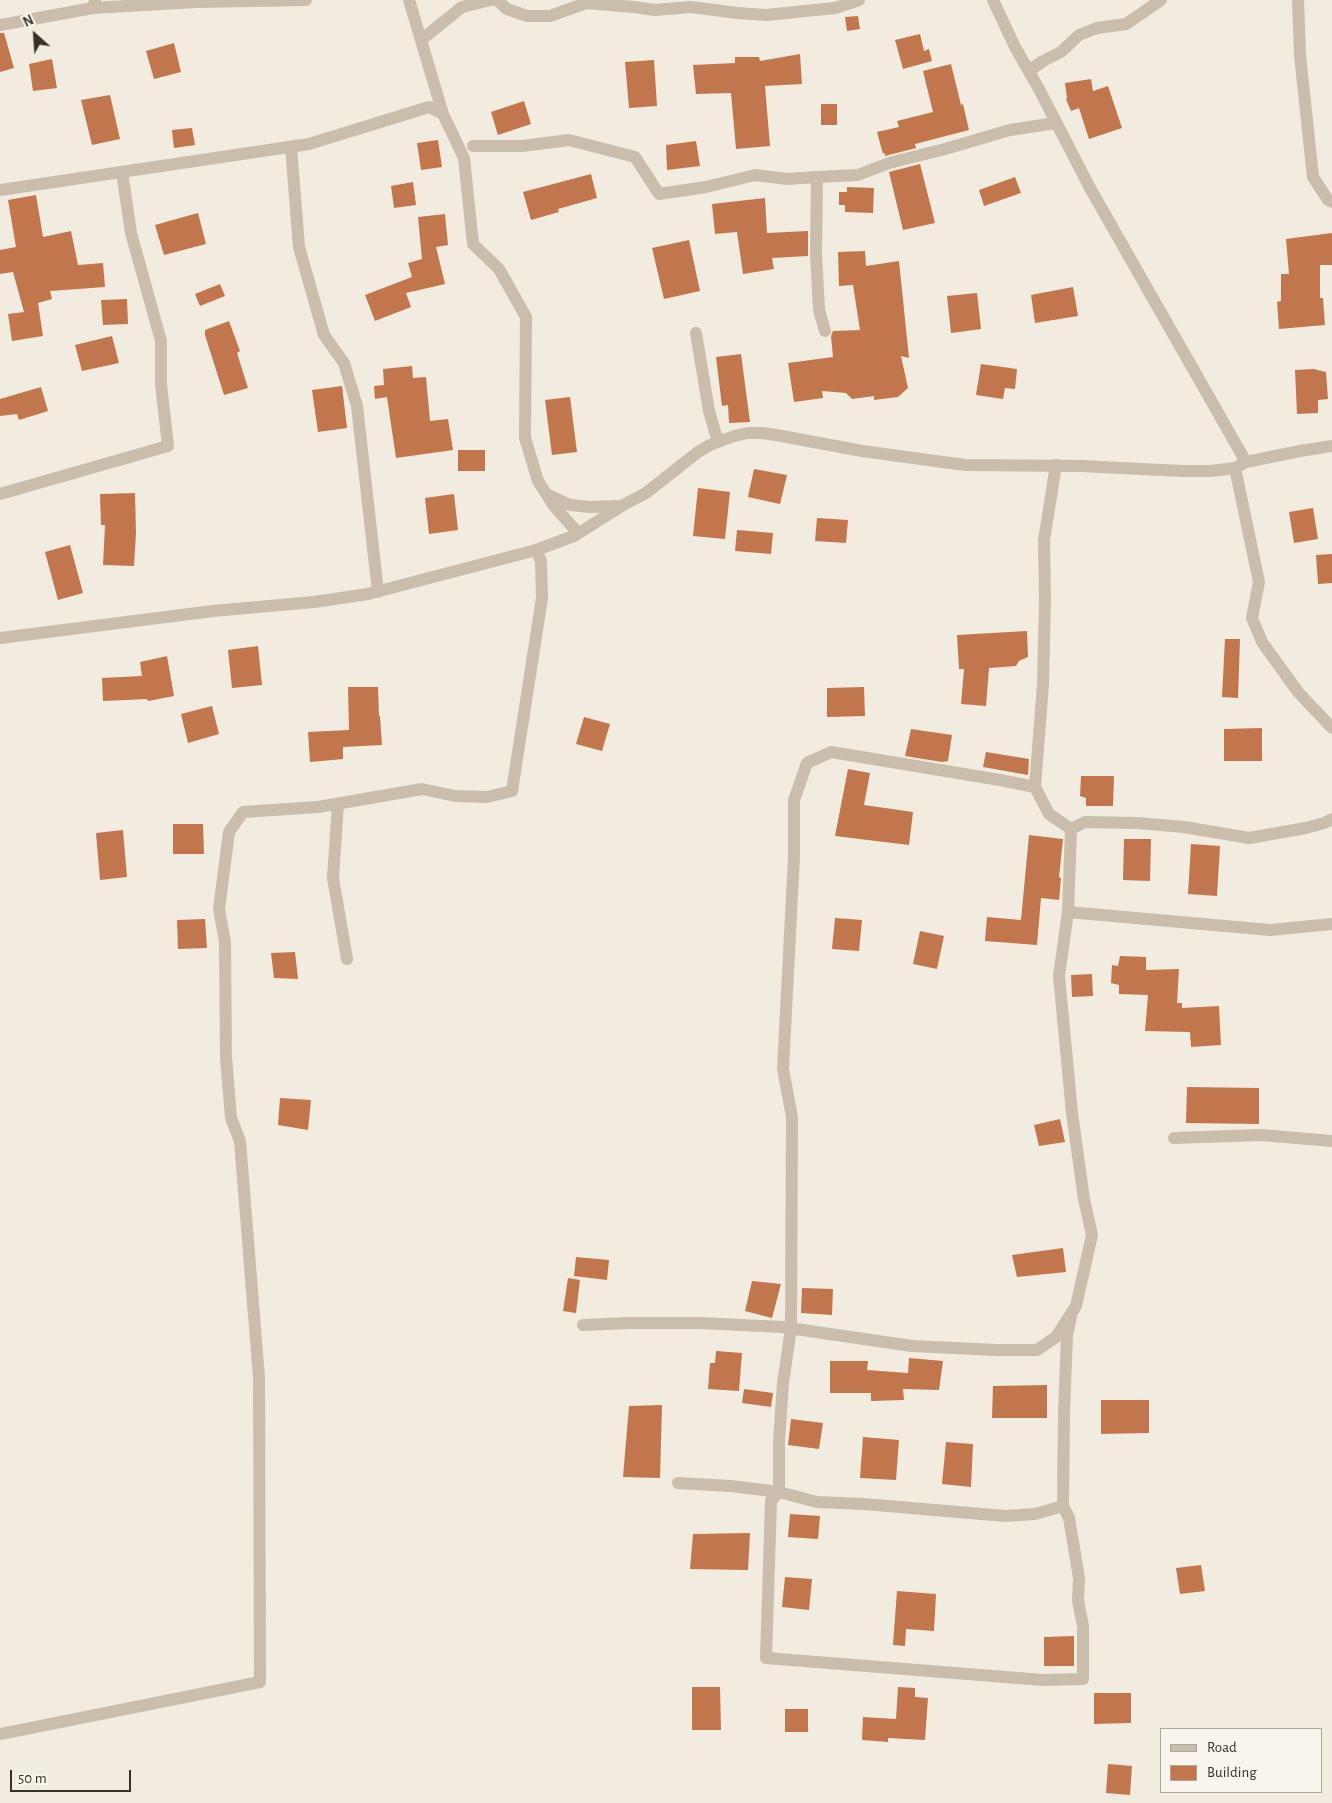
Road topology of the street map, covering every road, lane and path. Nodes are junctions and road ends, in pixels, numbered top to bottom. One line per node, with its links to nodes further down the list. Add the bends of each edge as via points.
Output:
1 (306, 0): 10 (street, via 142,6)
2 (409, 0): 13 (street)
3 (490, 0): 13 (street, via 462,7)
4 (497, 0): 11 (street, via 507,9 527,16 550,16 586,3 655,10 691,7)
5 (737, 0): 11 (street)
6 (859, 0): 11 (street, via 827,9 766,15)
7 (993, 0): 14 (street)
8 (1161, 0): 14 (street, via 1126,24 1097,28 1079,35 1061,52)
9 (1298, 0): 22 (street, via 1300,54 1313,177)
10 (94, 4): 12 (street)
11 (737, 14)
12 (0, 25)
13 (421, 40): 15 (street)
14 (1029, 71): 16 (street)
15 (443, 114): 17 (street, via 429,107 309,144); 30 (street, via 464,158 473,244 499,269 526,317 525,438 538,481)
16 (1056, 123): 20 (street, via 1010,130 858,174); 28 (street)
17 (292, 146): 19 (street); 34 (street, via 299,247 324,335 344,362 357,406)
18 (473, 146): 20 (street, via 522,146 569,140 635,157 659,194 755,175 787,179)
19 (122, 172): 21 (street); 29 (street, via 131,233 161,341 161,384 168,446)
20 (817, 177): 23 (street, via 816,253 819,310)
21 (0, 190)
22 (1332, 202)
23 (825, 331)
24 (696, 333): 25 (street, via 709,411)
25 (718, 442): 27 (street, via 734,436 762,433 946,463); 31 (street, via 698,452 646,493)
26 (1332, 446): 28 (street, via 1300,450)
27 (1056, 465): 28 (street, via 1182,471 1210,471); 37 (street, via 1044,540 1043,684)
28 (1240, 465): 36 (street, via 1259,582 1252,618 1262,642 1298,692)
29 (0, 494)
30 (548, 495): 31 (street, via 570,505); 32 (street)
31 (621, 506): 32 (street)
32 (578, 533): 33 (street)
33 (536, 550): 34 (street); 38 (street, via 541,561 542,598 512,791 471,797 422,789)
34 (378, 592): 35 (street)
35 (0, 638)
36 (1332, 728)
37 (1035, 787): 40 (street, via 1049,814); 48 (street, via 831,752 807,763 794,800 783,1069 792,1117)
38 (338, 804): 43 (street, via 333,878); 52 (street, via 243,812 229,832 219,908 224,942 230,1118 240,1141 259,1378 260,1682)
39 (1332, 818): 40 (street, via 1306,828 1249,838 1136,823 1085,822)
40 (1072, 829): 41 (street)
41 (1068, 912): 42 (street, via 1270,930); 46 (street, via 1059,976 1072,1113 1092,1235)
42 (1332, 924)
43 (347, 959)
44 (1174, 1138): 45 (street, via 1261,1135)
45 (1332, 1141)
46 (1072, 1312): 48 (street, via 1056,1337 1037,1350 912,1346); 51 (street, via 1067,1344)
47 (584, 1325): 48 (street, via 701,1323)
48 (791, 1328): 50 (street, via 783,1383)
49 (678, 1483): 50 (street)
50 (779, 1492): 51 (street, via 817,1502 1005,1516 1035,1514); 51 (street, via 771,1501 766,1658 1043,1680 1083,1679 1079,1578 1069,1518)
51 (1063, 1506)
52 (0, 1734)

